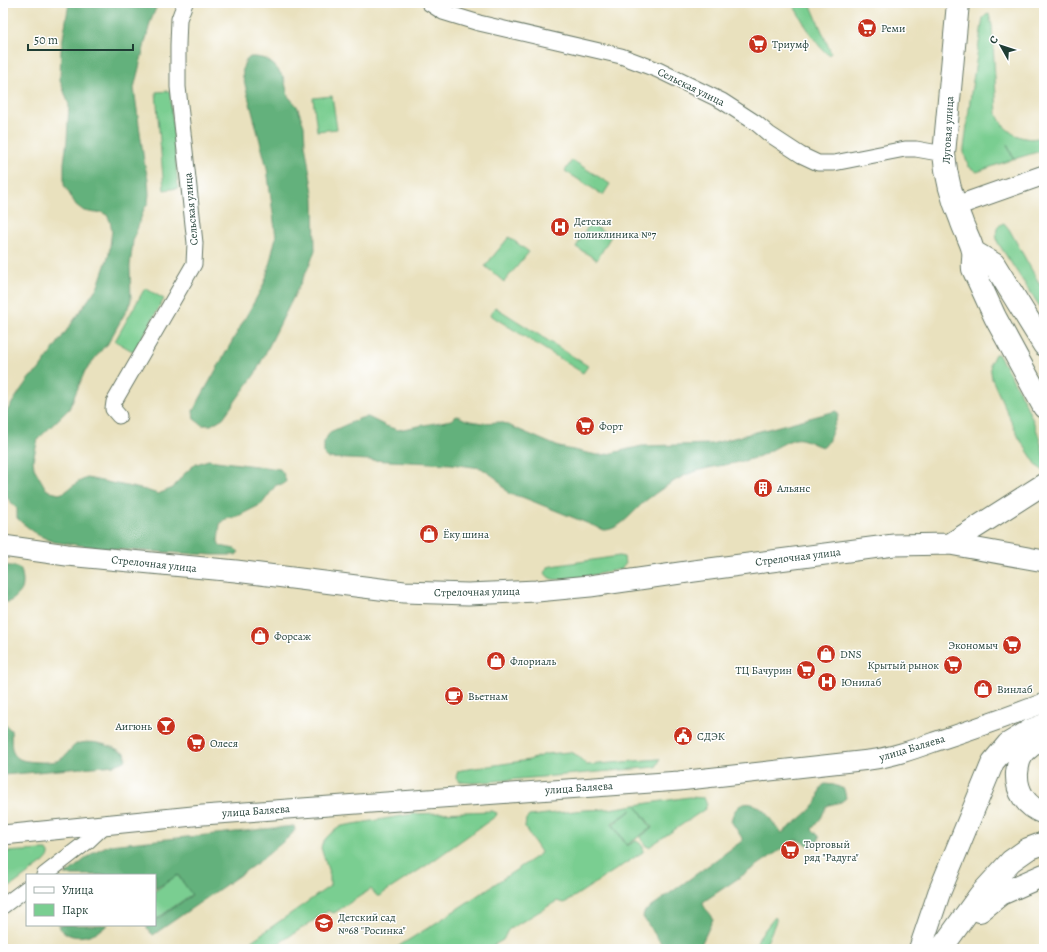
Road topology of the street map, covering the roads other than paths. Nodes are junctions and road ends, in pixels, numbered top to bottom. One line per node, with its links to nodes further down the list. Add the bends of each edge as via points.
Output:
1 (185, 3): 10 (street, Сельская улица, via 179,19 178,87 195,243 194,264 114,402 113,409)
2 (429, 3): 4 (street, Сельская улица, via 443,12 479,23 621,56 658,70 722,102 801,155 818,163 834,163 904,149)
3 (958, 3): 4 (main road, Луговая улица)
4 (944, 154): 6 (main road, Луговая улица, via 949,185)
5 (1044, 175): 6 (street)
6 (956, 206): 7 (main road, Луговая улица)
7 (974, 252): 8 (main road, via 994,264); 9 (main road, Луговая улица, via 972,269)
8 (1044, 345)
9 (1044, 407)
10 (119, 416)
11 (1044, 484): 12 (main road)
12 (950, 544): 13 (main road, Стрелочная улица, via 894,545 590,586 468,594 404,592); 14 (main road, Стрелочная улица)
13 (3, 546)
14 (1044, 561)
15 (1044, 703): 19 (street, улица Баляева, via 908,752 869,760 679,781 211,814)
16 (1044, 725): 27 (main road, via 1008,744 993,762 939,893)
17 (1044, 738): 18 (main road, via 1022,755 1018,764 1017,782 1026,803)
18 (1044, 813)
19 (105, 825): 20 (street, улица Баляева); 22 (street)
20 (3, 836)
21 (1036, 846): 23 (main road, via 1025,862 1029,870); 26 (main road, via 1012,861 980,895)
22 (45, 874)
23 (1041, 876): 26 (main road, via 1001,894)
24 (26, 889): 25 (street)
25 (3, 906)
26 (947, 941)
27 (920, 949)

